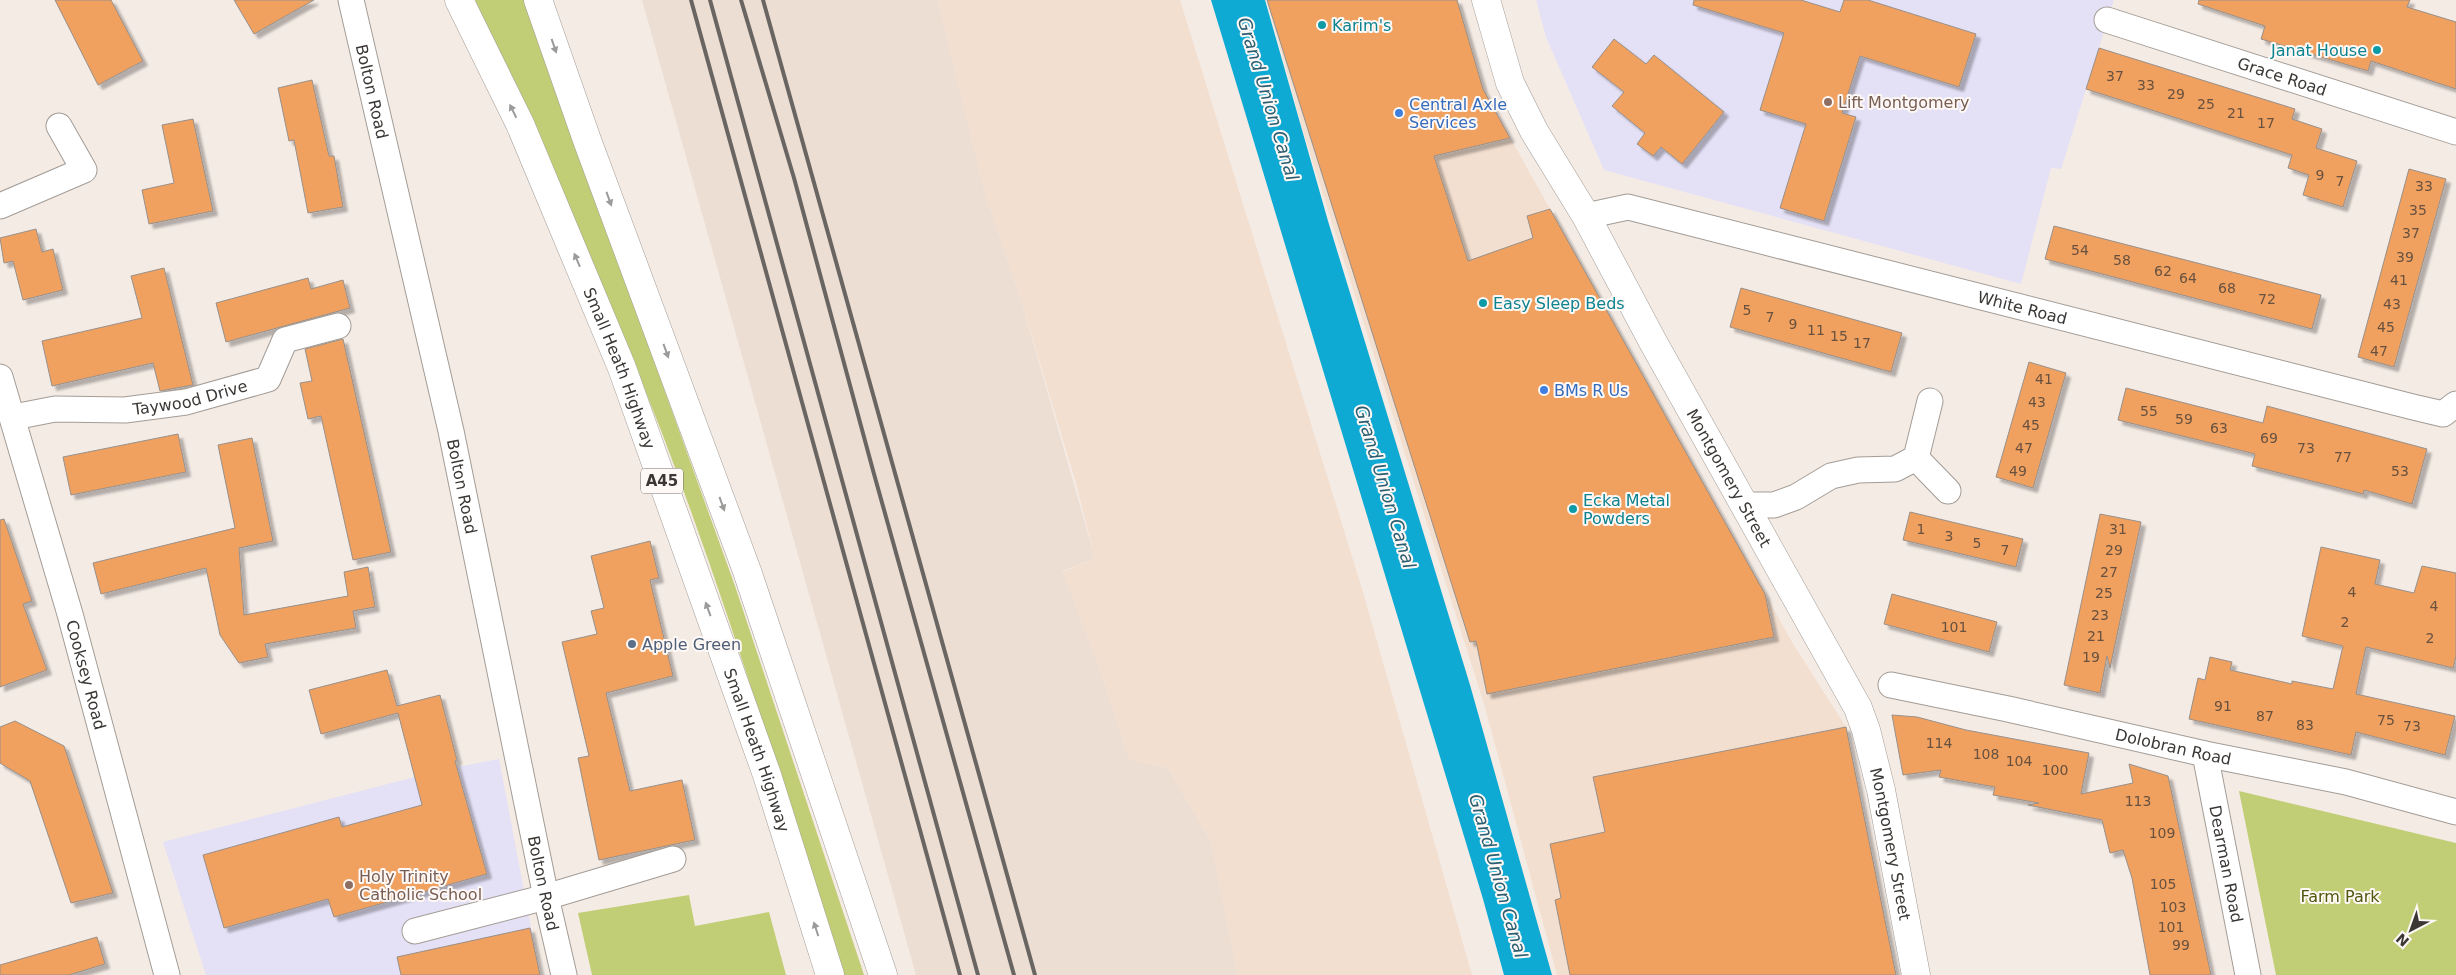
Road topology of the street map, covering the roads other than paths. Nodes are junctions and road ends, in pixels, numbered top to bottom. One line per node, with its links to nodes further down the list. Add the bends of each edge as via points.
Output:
1 (351, 0): 22 (street, Bolton Road, via 451,430)
2 (459, 0): 26 (main road, Small Heath Highway / A45, one-way to 2, via 767,775 622,368 520,124)
3 (538, 0): 27 (main road, A45, one-way to 27, via 747,571)
4 (1486, 0): 9 (main road, Montgomery Street, via 1510,83 1534,131)
5 (2107, 20): 7 (street, Grace Road)
6 (59, 126): 8 (street, via 84,170)
7 (2456, 132)
8 (0, 206)
9 (1586, 216): 13 (street, White Road, via 1628,207 2412,407 2444,414); 17 (main road, Montgomery Street)
10 (338, 326): 14 (street, Taywood Drive, via 285,340 268,379 186,402 125,410 55,409)
11 (0, 377): 14 (street, Cooksey Road)
12 (1930, 401): 15 (street)
13 (2456, 404)
14 (14, 417): 24 (street, Cooksey Road)
15 (1916, 458): 16 (street); 17 (street, via 1895,468 1858,470 1830,476 1796,497 1774,505)
16 (1948, 491)
17 (1744, 505): 28 (main road, Montgomery Street, via 1814,626 1864,722 1881,790)
18 (1890, 685): 19 (street, Dolobran Road)
19 (2205, 754): 20 (street, Dolobran Road, via 2346,782); 29 (street, Dearman Road)
20 (2456, 812)
21 (673, 860): 22 (street)
22 (546, 897): 23 (street); 25 (street, Bolton Road)
23 (415, 931)
24 (167, 975)
25 (564, 975)
26 (830, 975)
27 (883, 975)
28 (1916, 975)
29 (2248, 975)

